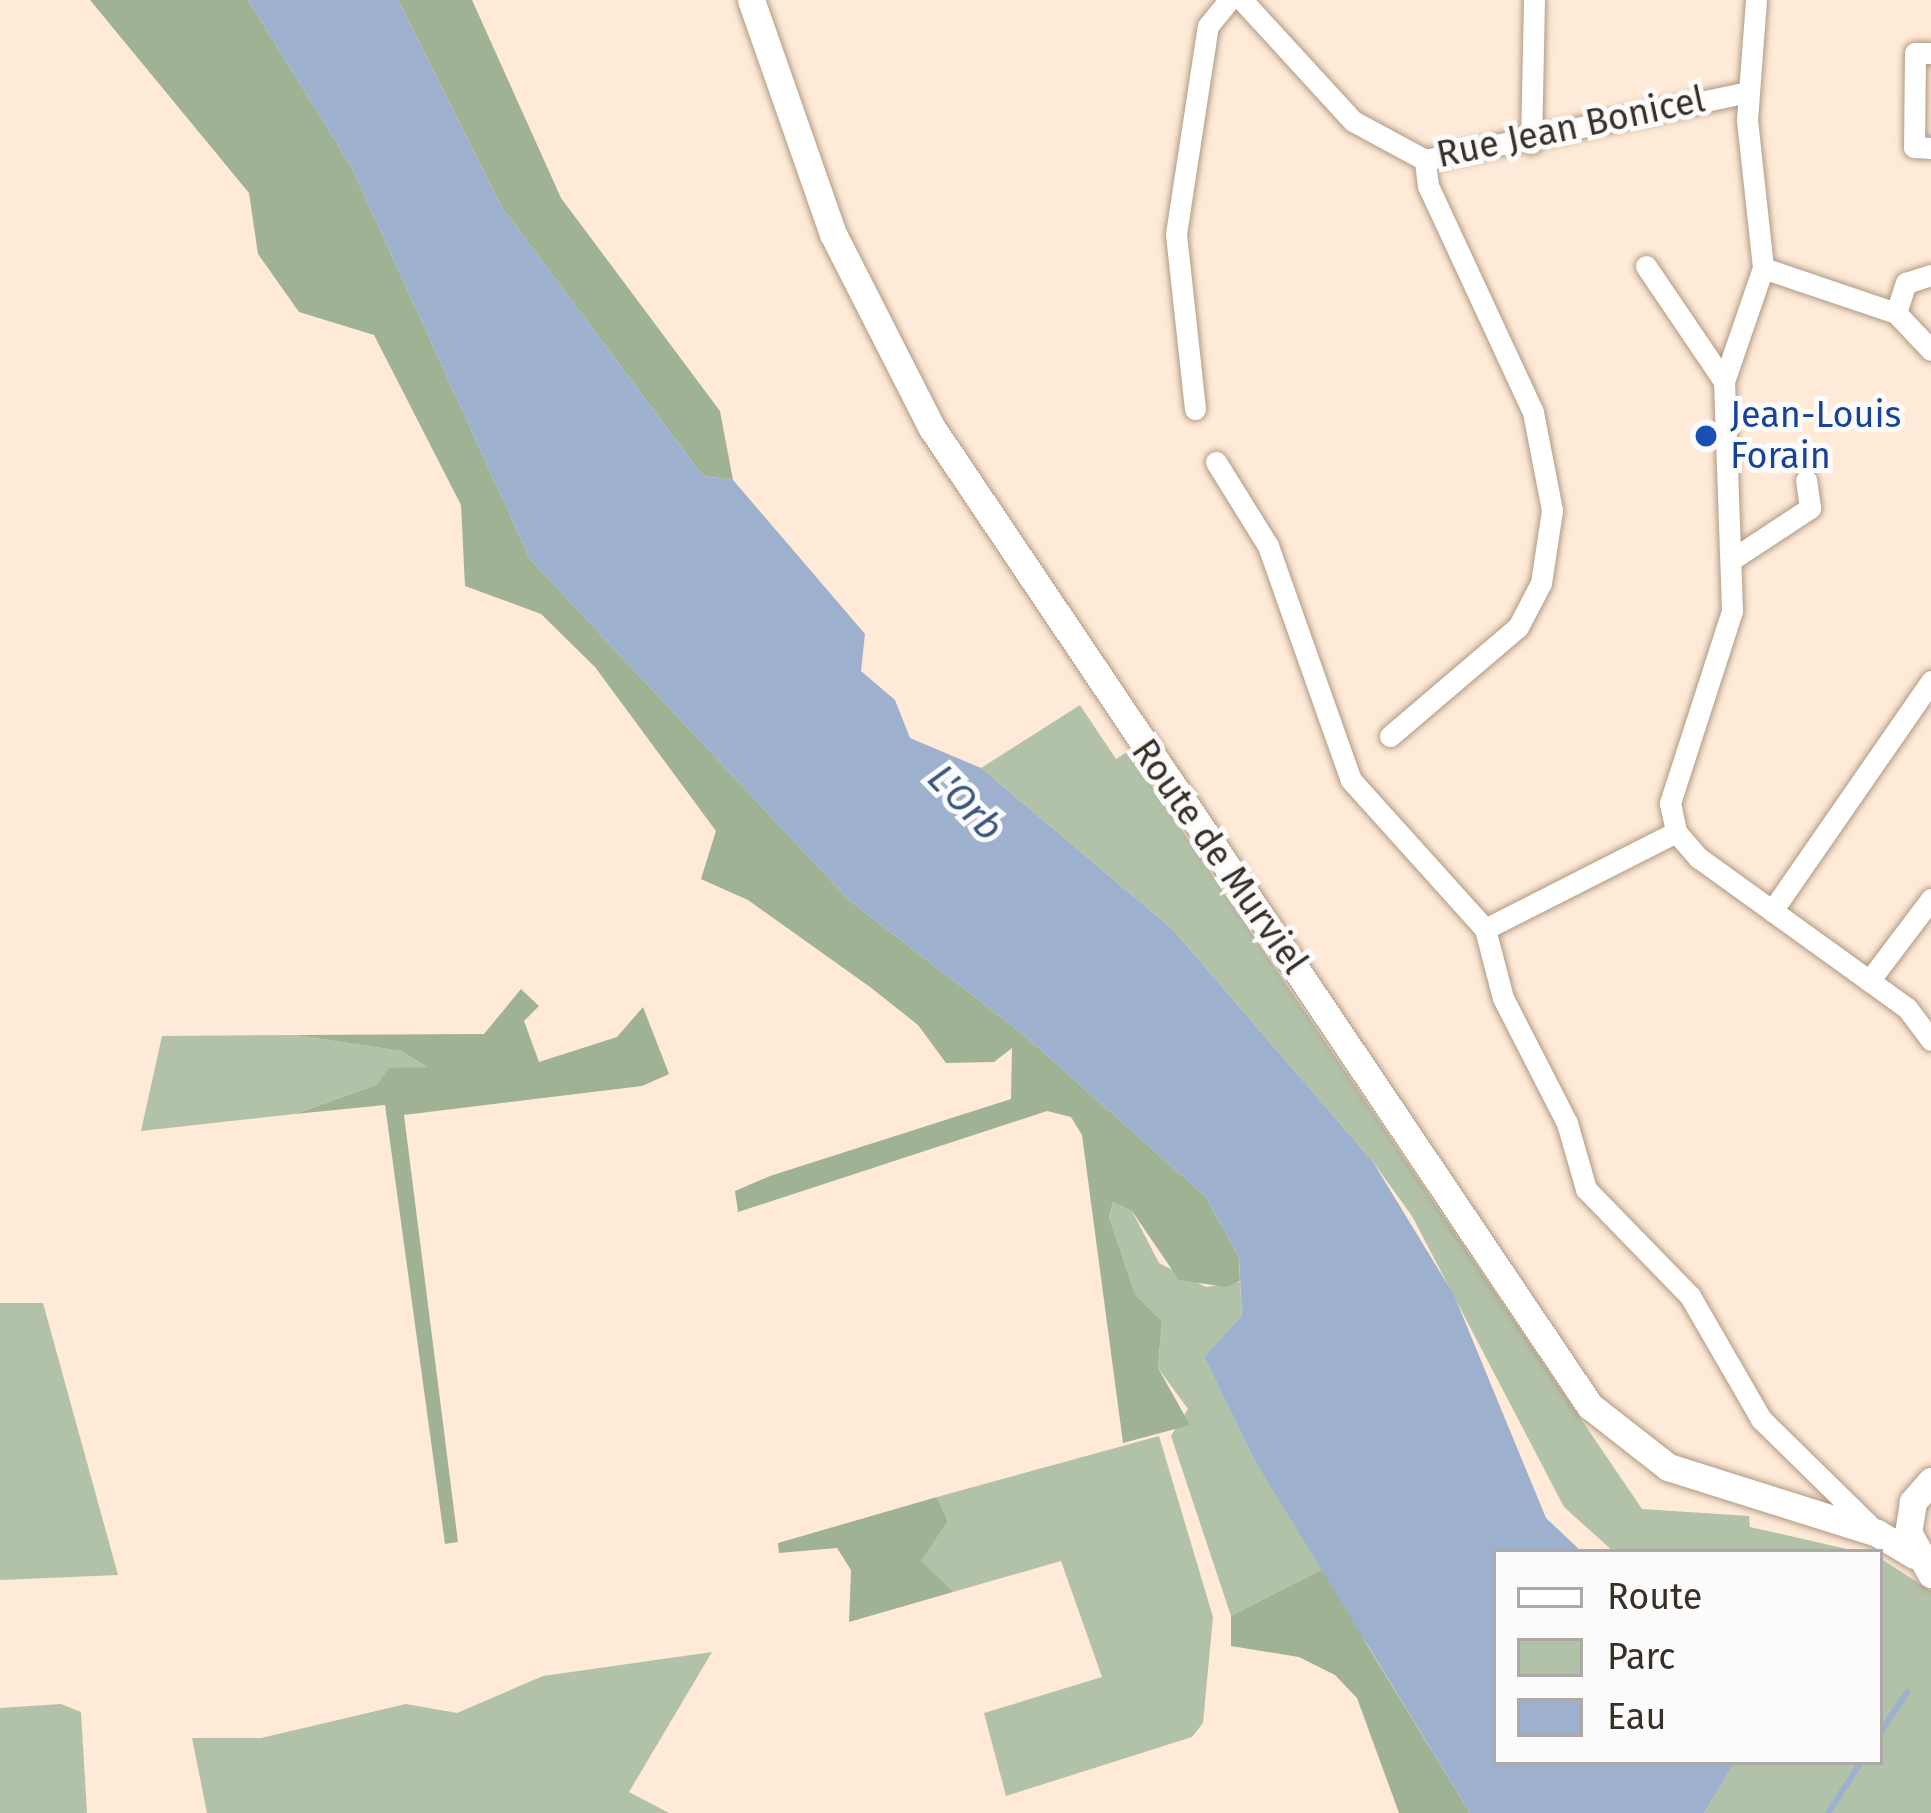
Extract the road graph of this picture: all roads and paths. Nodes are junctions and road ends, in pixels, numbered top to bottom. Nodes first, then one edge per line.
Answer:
1 (751, 0) edge
2 (1229, 0) edge
3 (1242, 0) edge
4 (1534, 0) edge
5 (1756, 0) edge
6 (1931, 53) edge
7 (1747, 92) junction
8 (1532, 142) junction
9 (1931, 148) edge
10 (1426, 160) junction
11 (1646, 266) dead end
12 (1763, 268) junction
13 (1931, 275) edge
14 (1896, 313) junction
15 (1931, 350) edge
16 (1724, 381) junction
17 (1195, 409) dead end
18 (1216, 463) dead end
19 (1806, 480) dead end
20 (1731, 560) junction
21 (1931, 681) edge
22 (1390, 736) dead end
23 (1676, 832) junction
24 (1931, 899) edge
25 (1772, 911) junction
26 (1485, 929) junction
27 (1869, 981) junction
28 (1931, 1040) edge
29 (1931, 1481) edge
30 (1877, 1533) junction
31 (1918, 1554) edge

1 - 30 main road, Route de Murviel
2 - 17 street
3 - 10 street, Rue Jean Bonicel
4 - 8 street
5 - 7 street
6 - 9 street
7 - 8 street, Rue Jean Bonicel
7 - 12 street
8 - 10 street, Rue Jean Bonicel
10 - 22 street
11 - 16 street
12 - 14 street
12 - 16 street
13 - 14 street
14 - 15 street
16 - 20 street
18 - 26 street
19 - 20 street
20 - 23 street
21 - 25 street
23 - 25 street
23 - 26 street
24 - 27 street
25 - 27 street
26 - 30 street
27 - 28 street
29 - 31 main road
30 - 31 main road, Route de Murviel

